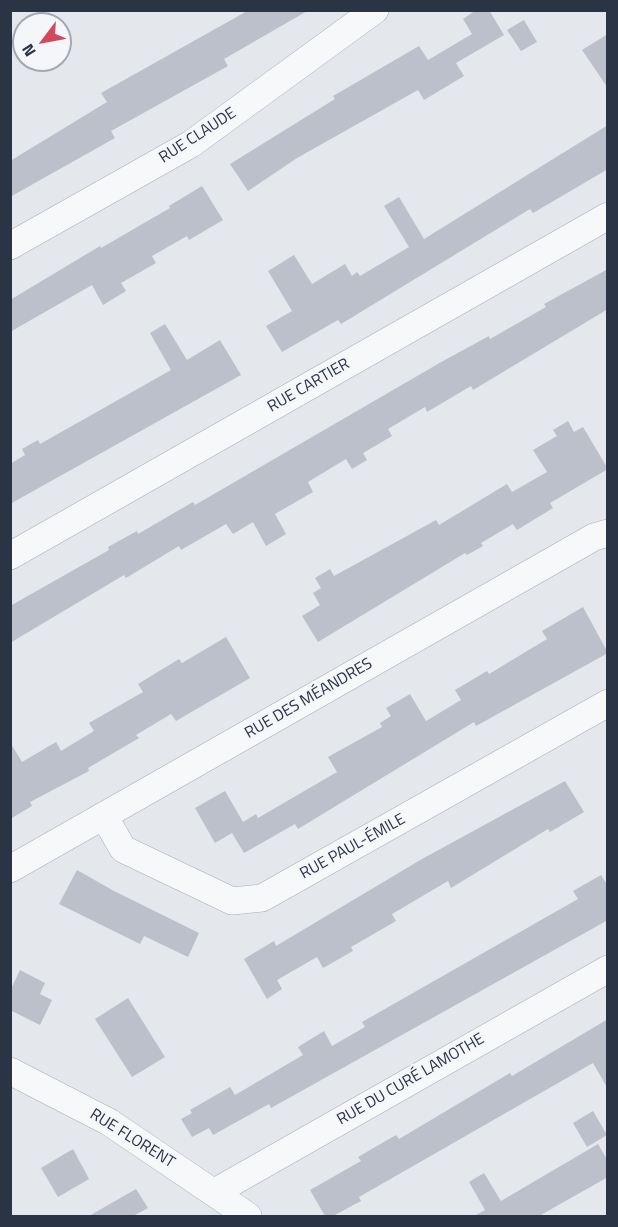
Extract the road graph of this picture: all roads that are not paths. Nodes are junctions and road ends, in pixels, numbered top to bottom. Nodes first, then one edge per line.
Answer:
1 (375, 10) edge
2 (608, 216) edge
3 (10, 246) edge
4 (608, 532) edge
5 (10, 556) edge
6 (608, 703) edge
7 (104, 816) junction
8 (10, 868) edge
9 (608, 969) edge
10 (10, 1071) edge
11 (215, 1192) junction
12 (248, 1216) edge

1 - 3 street, RUE CLAUDE
2 - 5 street, RUE CARTIER
4 - 7 street, RUE DES MÉANDRES
6 - 7 street, RUE PAUL-ÉMILE
7 - 8 street, RUE DES MÉANDRES
9 - 11 street, RUE DU CURÉ LAMOTHE
10 - 11 street, RUE FLORENT
11 - 12 street, RUE FLORENT

